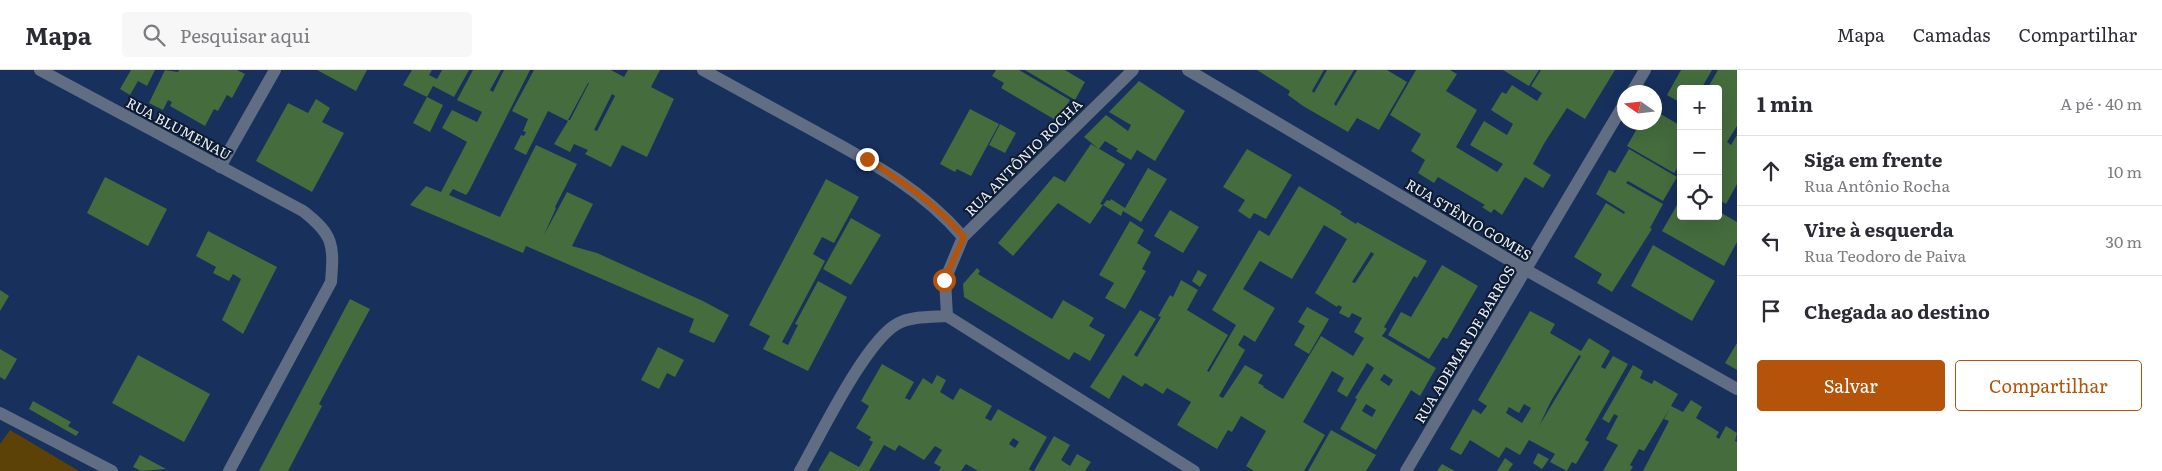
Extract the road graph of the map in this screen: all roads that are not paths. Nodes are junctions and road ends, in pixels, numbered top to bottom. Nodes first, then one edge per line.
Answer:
1 (40, 70) edge
2 (275, 70) edge
3 (703, 70) edge
4 (1132, 70) edge
5 (1188, 70) edge
6 (1645, 70) edge
7 (1636, 85) edge
8 (1617, 116) edge
9 (220, 167) junction
10 (964, 237) junction
11 (1526, 270) junction
12 (947, 316) junction
13 (1737, 390) edge
14 (2, 418) edge
15 (112, 471) edge
16 (230, 471) edge
17 (800, 471) edge
18 (1194, 471) edge
19 (1406, 471) edge

1 - 9 street, RUA BLUMENAU
2 - 9 street
3 - 10 street
4 - 10 street, RUA ANTÔNIO ROCHA
5 - 11 street, RUA STÊNIO GOMES
6 - 7 street
8 - 11 street, RUA ADEMAR DE BARROS
9 - 16 street, RUA BLUMENAU
10 - 12 street, RUA ANTÔNIO ROCHA
11 - 13 street, RUA STÊNIO GOMES
11 - 19 street, RUA ADEMAR DE BARROS
12 - 17 street
12 - 18 street
14 - 15 street

